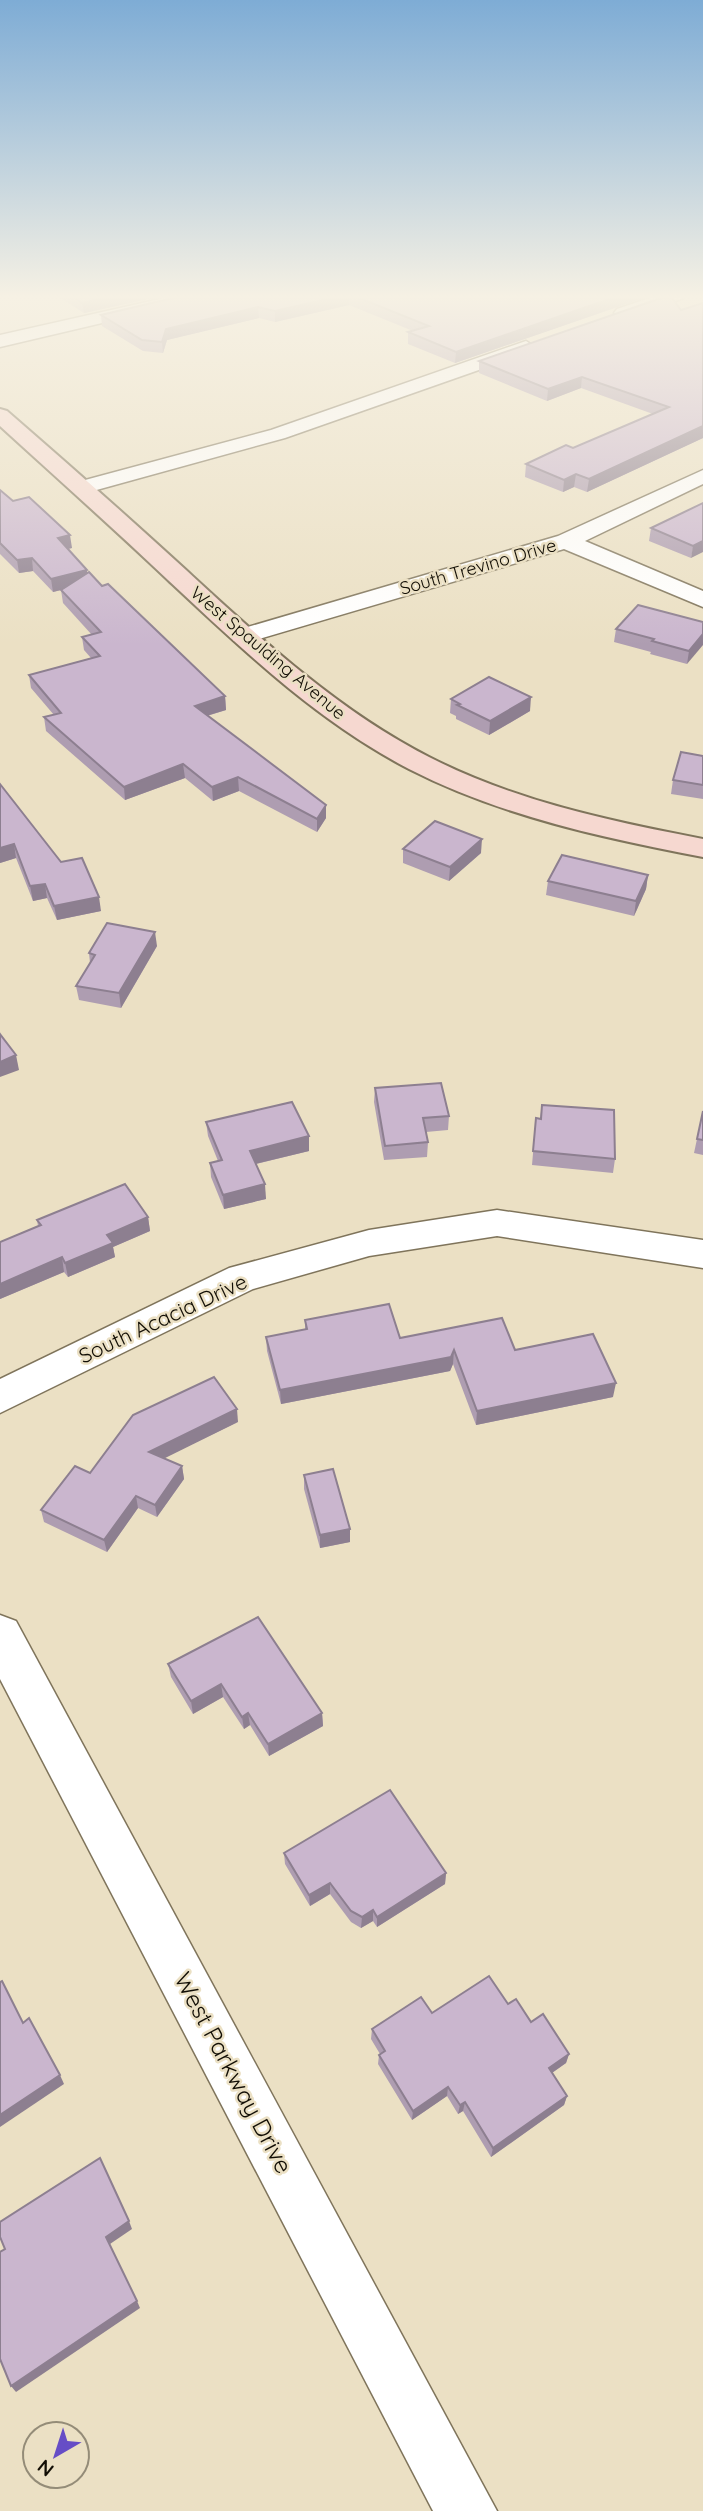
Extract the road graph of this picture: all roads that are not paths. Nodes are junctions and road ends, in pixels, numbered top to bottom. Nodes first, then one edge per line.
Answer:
1 (343, 411) edge
2 (0, 415) edge
3 (703, 475) edge
4 (82, 488) junction
5 (566, 541) junction
6 (703, 600) edge
7 (243, 636) junction
8 (703, 848) edge
9 (703, 1254) edge
10 (0, 1397) edge
11 (0, 1635) edge
12 (466, 2511) edge

1 - 4 street
2 - 4 street, West Spaulding Avenue
3 - 5 street, South Trevino Drive
4 - 7 street, West Spaulding Avenue
5 - 6 street
5 - 7 street, South Trevino Drive
7 - 8 street, West Spaulding Avenue
9 - 10 street, South Acacia Drive
11 - 12 street, West Parkway Drive

